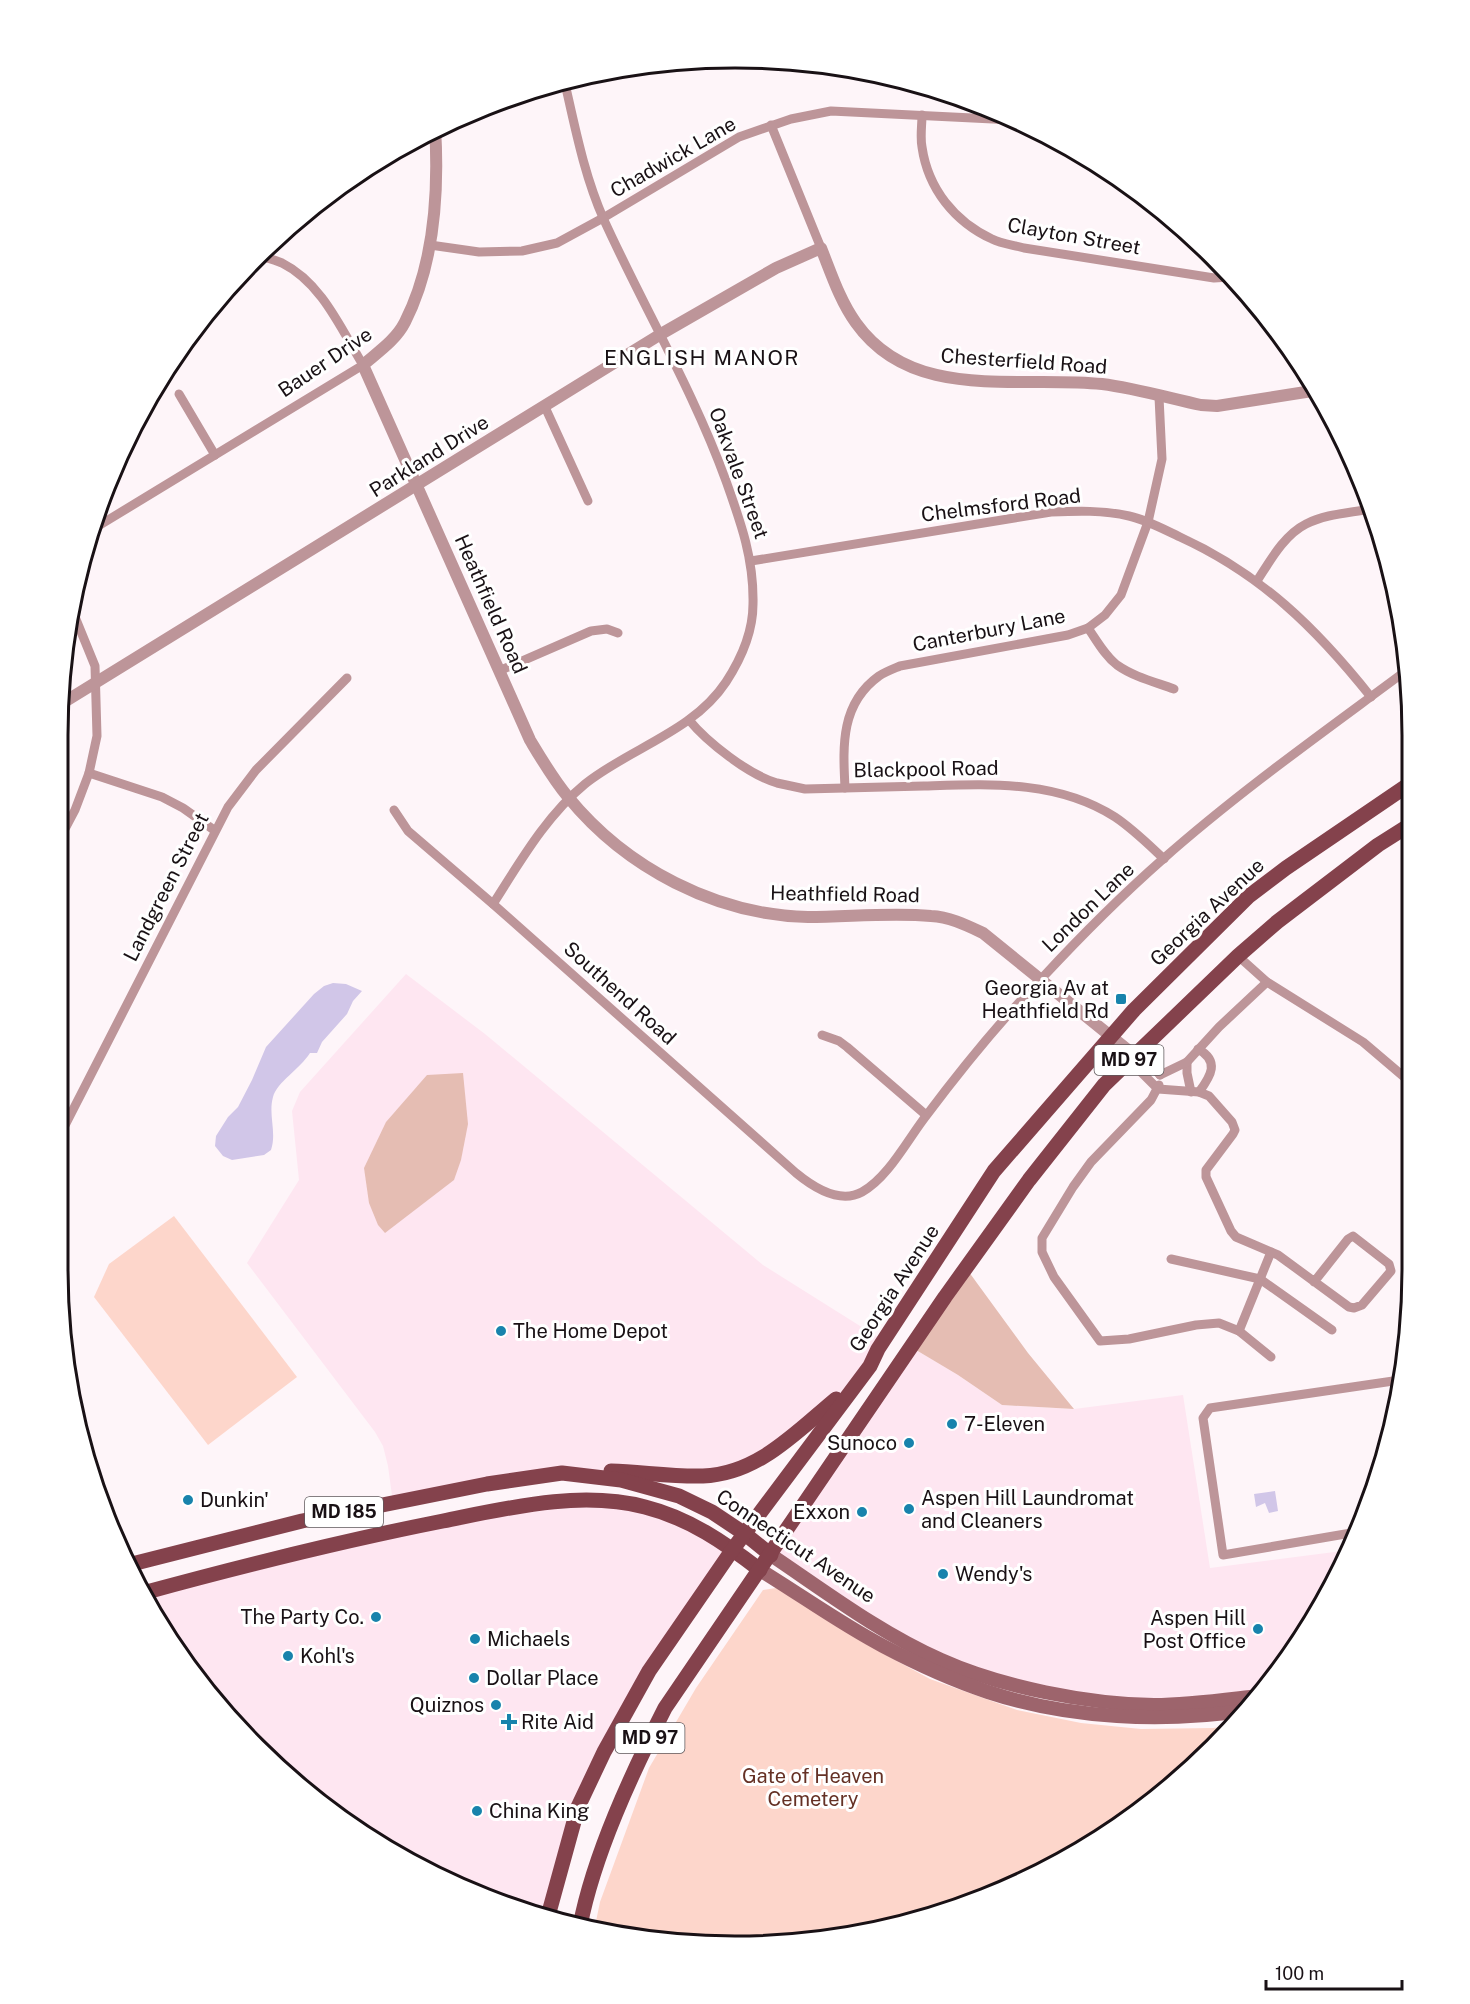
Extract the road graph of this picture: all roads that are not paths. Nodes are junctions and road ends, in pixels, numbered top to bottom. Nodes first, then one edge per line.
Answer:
1 (566, 89) edge
2 (922, 115) junction
3 (992, 119) edge
4 (771, 125) junction
5 (436, 138) edge
6 (603, 218) junction
7 (430, 245) junction
8 (821, 249) junction
9 (268, 258) edge
10 (1221, 278) edge
11 (661, 334) junction
12 (363, 365) junction
13 (1307, 392) edge
14 (179, 394) dead end
15 (1159, 397) junction
16 (545, 407) junction
17 (215, 455) junction
18 (417, 486) junction
19 (588, 501) dead end
20 (1363, 510) edge
21 (1148, 522) junction
22 (102, 524) edge
23 (751, 561) junction
24 (1257, 581) junction
25 (77, 622) edge
26 (1089, 628) junction
27 (618, 633) dead end
28 (499, 670) junction
29 (1400, 676) edge
30 (347, 678) dead end
31 (96, 682) junction
32 (1174, 689) dead end
33 (1371, 697) junction
34 (69, 699) edge
35 (689, 720) junction
36 (89, 772) junction
37 (845, 789) junction
38 (1402, 789) edge
39 (569, 798) junction
40 (394, 810) dead end
41 (68, 823) edge
42 (214, 830) junction
43 (1402, 830) edge
44 (1164, 859) junction
45 (493, 904) junction
46 (1238, 956) junction
47 (1040, 979) junction
48 (1267, 982) junction
49 (822, 1035) dead end
50 (1109, 1036) junction
51 (1198, 1049) junction
52 (1134, 1055) junction
53 (1187, 1062) junction
54 (1160, 1075) junction
55 (1402, 1075) edge
56 (1158, 1089) junction
57 (1195, 1092) junction
58 (926, 1115) junction
59 (68, 1119) edge
60 (829, 1193) joint
61 (1272, 1252) junction
62 (1171, 1258) dead end
63 (1260, 1279) junction
64 (1314, 1282) junction
65 (1239, 1330) junction
66 (1332, 1330) dead end
67 (1271, 1357) dead end
68 (1393, 1381) edge
69 (857, 1382) junction
70 (562, 1473) junction
71 (745, 1534) junction
72 (1348, 1534) edge
73 (733, 1550) junction
74 (771, 1555) junction
75 (136, 1563) edge
76 (760, 1570) junction
77 (151, 1591) edge
78 (1246, 1698) edge
79 (1234, 1712) edge
80 (550, 1910) edge
81 (582, 1919) edge

1 - 6 street, Oakvale Street
2 - 3 street, Chadwick Lane
2 - 4 street, Chadwick Lane
2 - 10 street, Clayton Street
4 - 6 street, Chadwick Lane
4 - 8 street, Chesterfield Road
5 - 7 street, Bauer Drive
6 - 7 street, Chadwick Lane
6 - 11 street, Oakvale Street
7 - 12 street, Bauer Drive
8 - 11 street, Parkland Drive
8 - 15 street, Chesterfield Road
9 - 12 street
11 - 16 street, Parkland Drive
11 - 23 street, Oakvale Street
12 - 17 street, Bauer Drive
12 - 18 street, Heathfield Road
13 - 15 street, Chesterfield Road
14 - 17 street
15 - 21 street, Canterbury Lane
16 - 18 street, Parkland Drive
16 - 19 street
17 - 22 street, Bauer Drive
18 - 28 street, Heathfield Road
18 - 31 street, Parkland Drive
20 - 24 street
21 - 23 street, Chelmsford Road
21 - 24 street, Chelmsford Road
21 - 26 street, Canterbury Lane
23 - 35 street, Oakvale Street
24 - 33 street, Chelmsford Road
25 - 31 street
26 - 32 street
26 - 37 street, Canterbury Lane
27 - 28 street
28 - 39 street, Heathfield Road
29 - 33 street, London Lane
30 - 42 street, Landgreen Street
31 - 34 street, Parkland Drive
31 - 36 street
33 - 44 street, London Lane
35 - 37 street, Blackpool Road
35 - 39 street, Oakvale Street
36 - 41 street
36 - 42 street
37 - 44 street, Blackpool Road
38 - 50 main road, Georgia Avenue / MD 97
39 - 45 street, Oakvale Street
39 - 47 street, Heathfield Road
40 - 45 street, Southend Road
42 - 59 street, Landgreen Street
43 - 46 main road, MD 97
44 - 47 street, London Lane
45 - 60 street, Southend Road
46 - 48 street
46 - 52 main road, MD 97
47 - 50 street, Heathfield Road
47 - 58 street, London Lane
48 - 51 street
48 - 55 street
49 - 58 street
50 - 52 street, Heathfield Road
50 - 69 main road, Georgia Avenue / MD 97
51 - 53 street
51 - 57 street
52 - 54 street
52 - 56 street
52 - 74 main road, MD 97
53 - 54 street
53 - 57 street
54 - 56 street
56 - 57 street
56 - 65 street
57 - 61 street
58 - 60 street, London Lane
61 - 63 street
61 - 64 street
62 - 63 street
63 - 65 street
63 - 66 street
64 - 64 street
65 - 67 street
68 - 72 street
69 - 70 main road
69 - 71 main road, Georgia Avenue / MD 97
70 - 71 main road, Connecticut Avenue / MD 185
70 - 75 main road, Connecticut Avenue / MD 185
71 - 73 main road, Georgia Avenue / MD 97
71 - 74 main road, Connecticut Avenue / MD 185
73 - 76 main road, Connecticut Avenue / MD 185
73 - 77 main road, Connecticut Avenue / MD 185
73 - 80 main road, Georgia Avenue / MD 97
74 - 76 main road, MD 97
74 - 78 main road, Connecticut Avenue
76 - 79 main road, Connecticut Avenue
76 - 81 main road, MD 97

